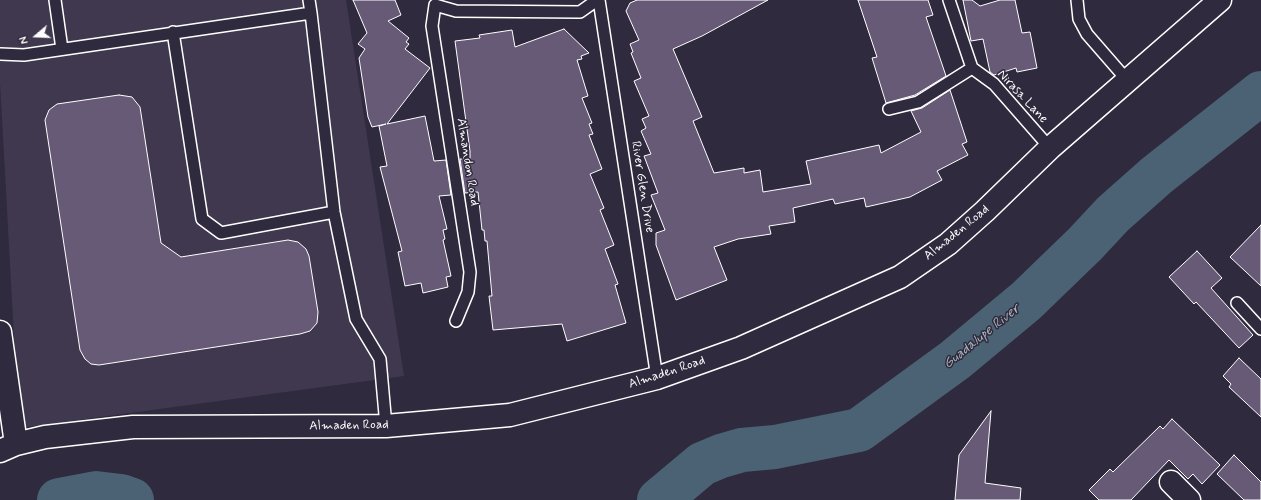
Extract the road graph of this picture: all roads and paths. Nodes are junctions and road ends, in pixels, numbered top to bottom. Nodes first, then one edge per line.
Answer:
1 (55, 0) edge
2 (309, 0) edge
3 (598, 0) edge
4 (949, 0) edge
5 (1077, 0) edge
6 (1220, 0) edge
7 (434, 3) edge
8 (311, 13) junction
9 (174, 32) junction
10 (62, 49) junction
11 (0, 54) edge
12 (972, 68) junction
13 (1127, 80) junction
14 (889, 110) dead end
15 (1050, 148) junction
16 (334, 212) junction
17 (1236, 303) dead end
18 (456, 321) dead end
19 (1261, 330) edge
20 (0, 332) edge
21 (657, 378) junction
22 (386, 426) junction
23 (8, 447) edge
24 (1171, 482) dead end
25 (1189, 500) edge

1 - 10 lane
2 - 8 lane
3 - 7 lane
3 - 21 lane, River Glen Drive
4 - 12 lane
5 - 13 lane
6 - 13 street, Almaden Road
7 - 18 lane, Almandon Road
8 - 9 lane
8 - 16 lane
9 - 10 lane
9 - 16 lane
10 - 11 lane
12 - 14 lane
12 - 15 lane, Nirasa Lane
13 - 15 street, Almaden Road
15 - 21 street, Almaden Road
16 - 22 lane
17 - 19 lane
20 - 23 street
21 - 22 street, Almaden Road
22 - 23 street, Almaden Road
24 - 25 street

